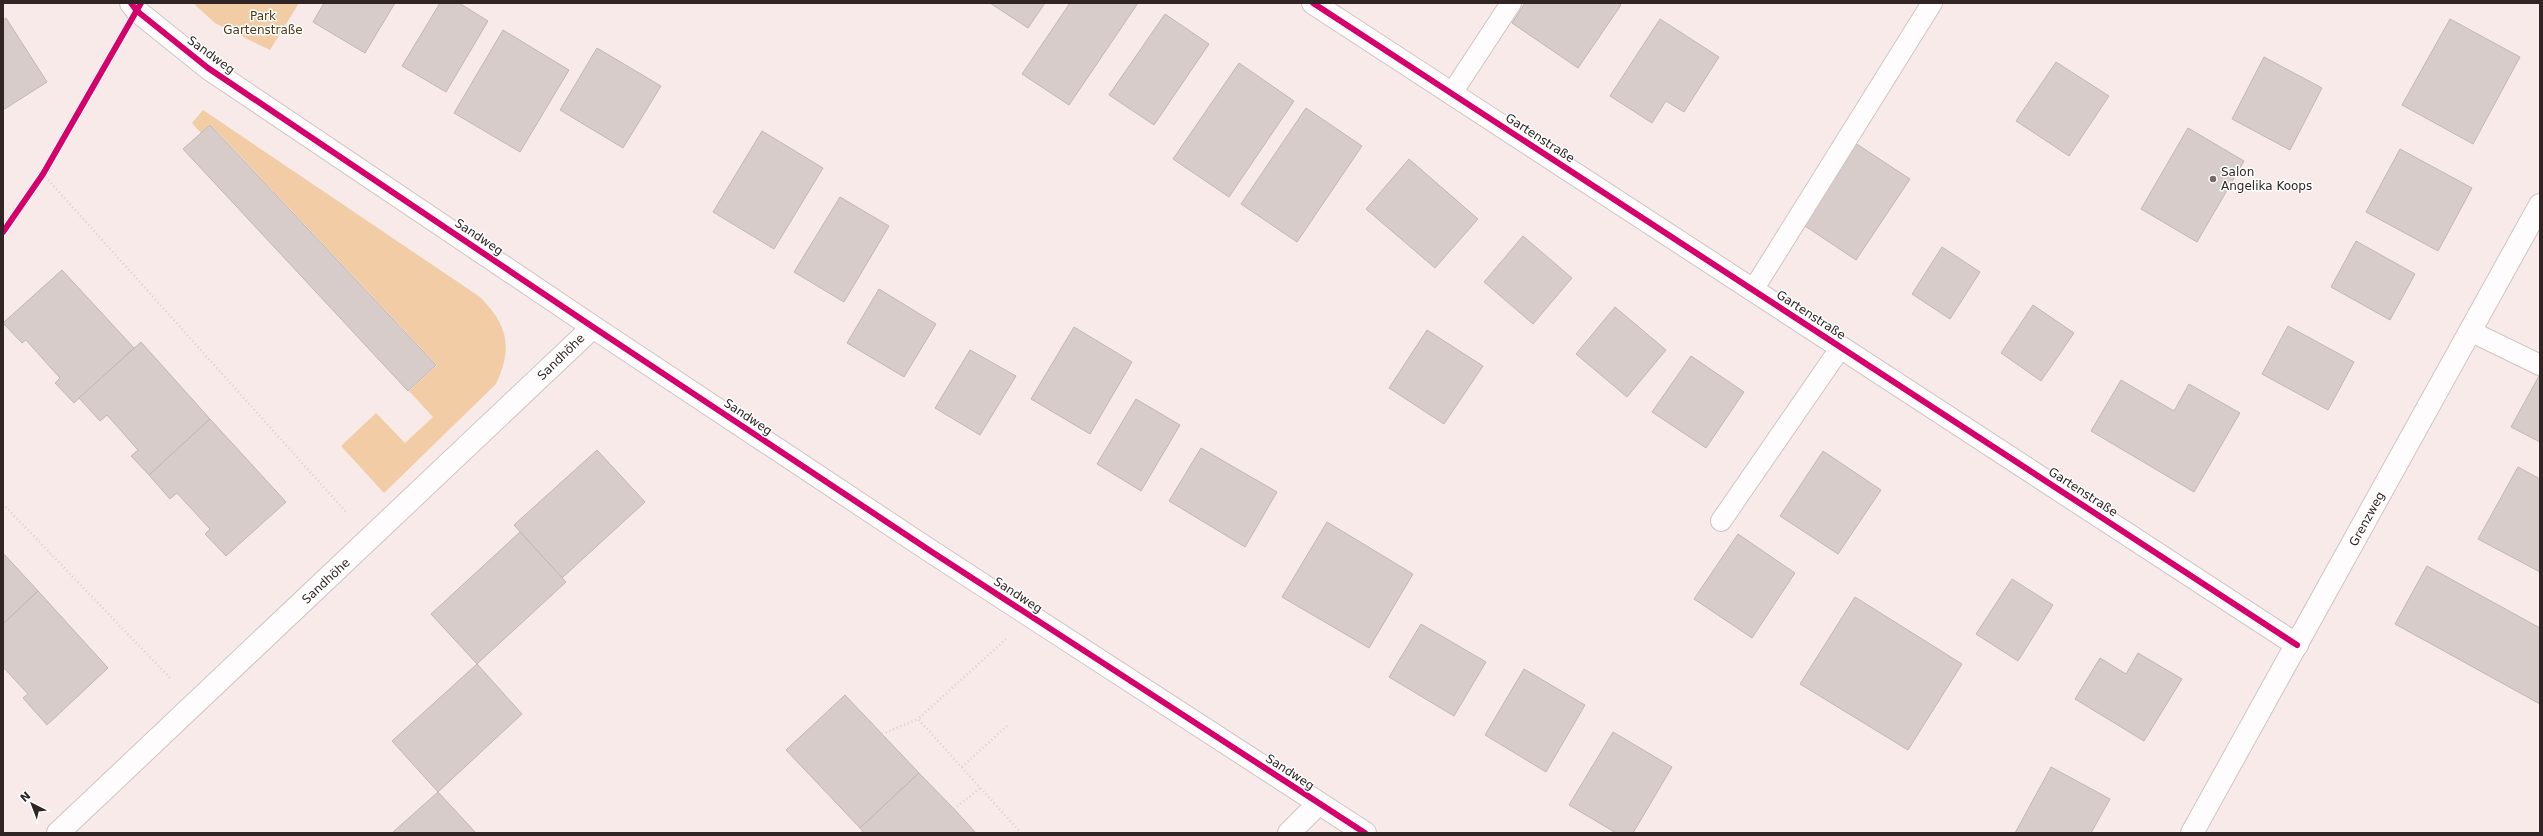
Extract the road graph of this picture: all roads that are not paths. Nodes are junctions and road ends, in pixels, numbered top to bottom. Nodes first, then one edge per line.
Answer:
1 (131, 3) edge
2 (1313, 3) edge
3 (1511, 3) edge
4 (1932, 3) edge
5 (1452, 94) junction
6 (2540, 205) edge
7 (1753, 290) junction
8 (593, 327) junction
9 (2470, 331) junction
10 (1841, 347) junction
11 (2540, 365) edge
12 (1721, 521) dead end
13 (2297, 645) junction
14 (1318, 804) junction
15 (58, 833) edge
16 (1289, 833) edge
17 (1365, 833) edge
18 (2192, 833) edge

1 - 8 street, Sandweg
2 - 5 street, Gartenstraße
3 - 5 lane
4 - 7 lane
5 - 7 street, Gartenstraße
6 - 9 street, Grenzweg
7 - 10 street, Gartenstraße
8 - 14 street, Sandweg
8 - 15 street, Sandhöhe
9 - 11 lane
9 - 13 street, Grenzweg
10 - 12 lane
10 - 13 street, Gartenstraße
13 - 18 street, Grenzweg
14 - 16 street
14 - 17 street, Sandweg

